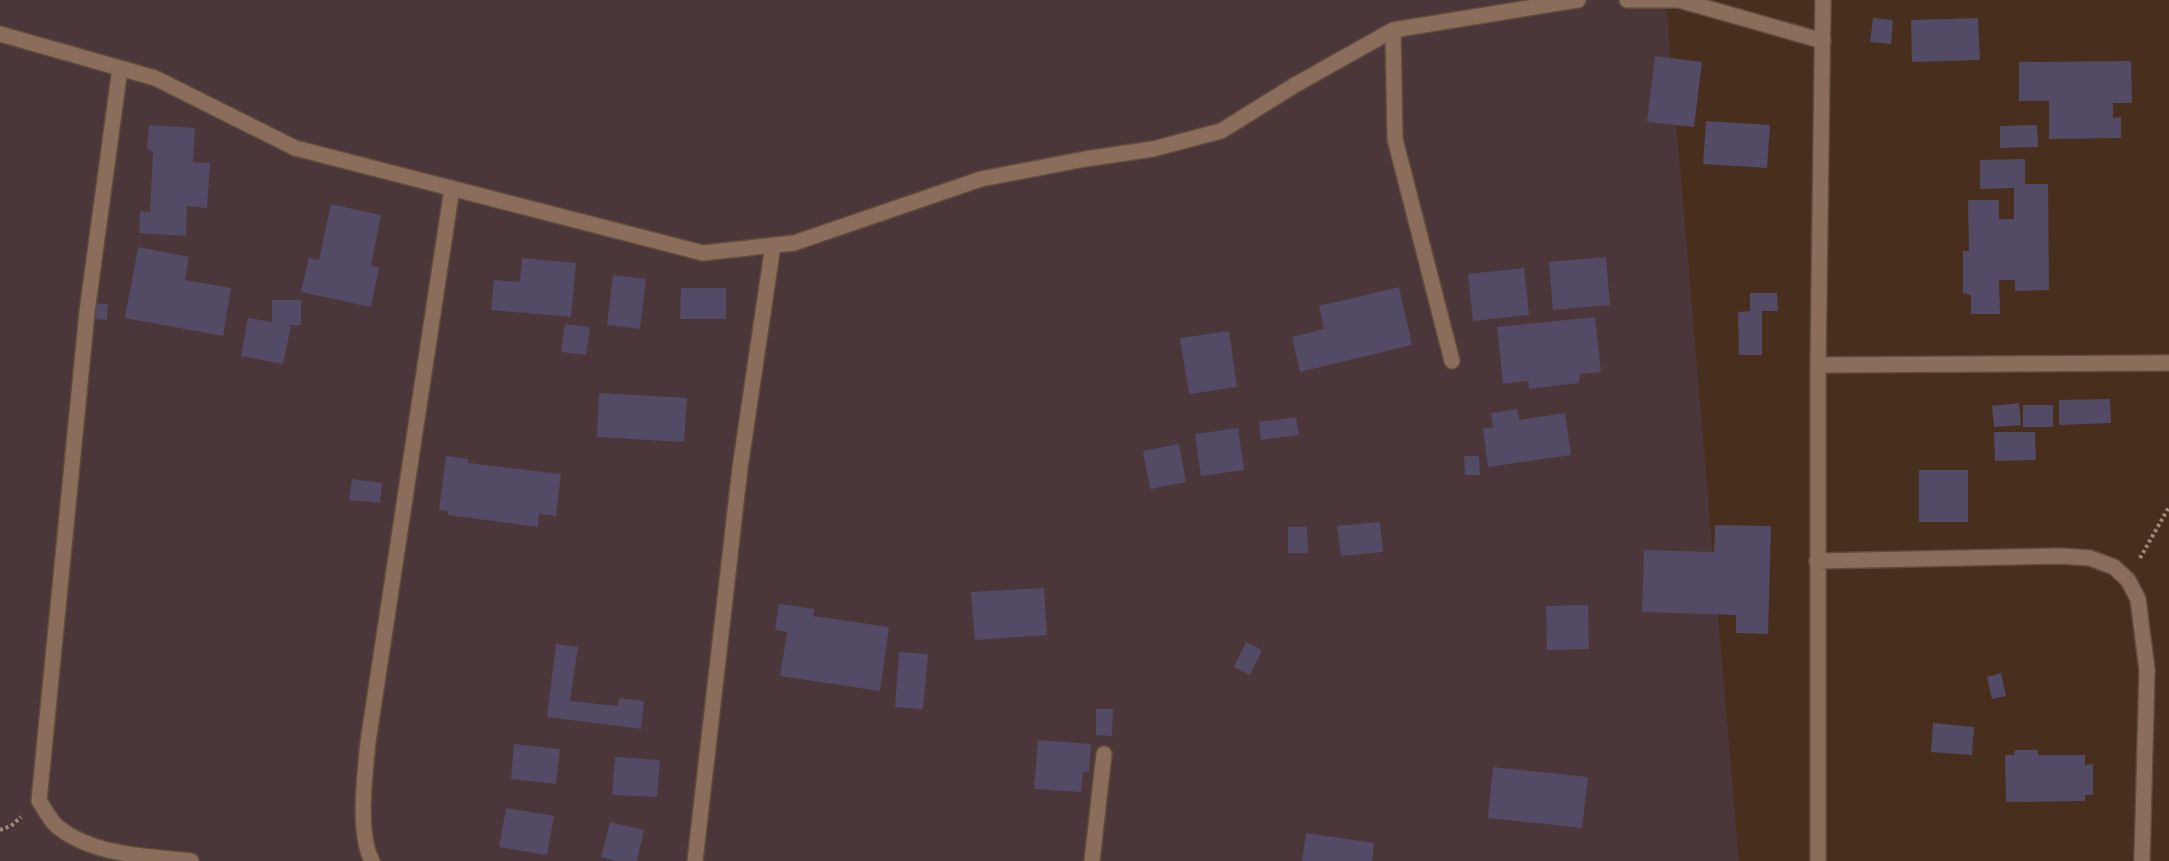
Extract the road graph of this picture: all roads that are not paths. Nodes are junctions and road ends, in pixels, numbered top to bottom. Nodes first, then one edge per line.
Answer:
1 (1578, 0) edge
2 (1627, 0) edge
3 (1678, 0) edge
4 (1823, 0) edge
5 (1393, 30) junction
6 (0, 34) edge
7 (1823, 41) junction
8 (120, 68) junction
9 (452, 188) junction
10 (774, 245) junction
11 (1452, 361) dead end
12 (2169, 363) edge
13 (1818, 365) junction
14 (1817, 561) junction
15 (1104, 754) dead end
16 (191, 861) edge
17 (372, 861) edge
18 (695, 861) edge
19 (1092, 861) edge
20 (1818, 861) edge
21 (2142, 861) edge

1 - 5 street
2 - 3 street
3 - 7 street
4 - 7 street
5 - 10 street
5 - 11 street
6 - 8 street
7 - 13 street
8 - 9 street
8 - 16 street
9 - 10 street
9 - 17 street
10 - 18 street
12 - 13 street
13 - 14 street
14 - 20 street
14 - 21 street
15 - 19 street

